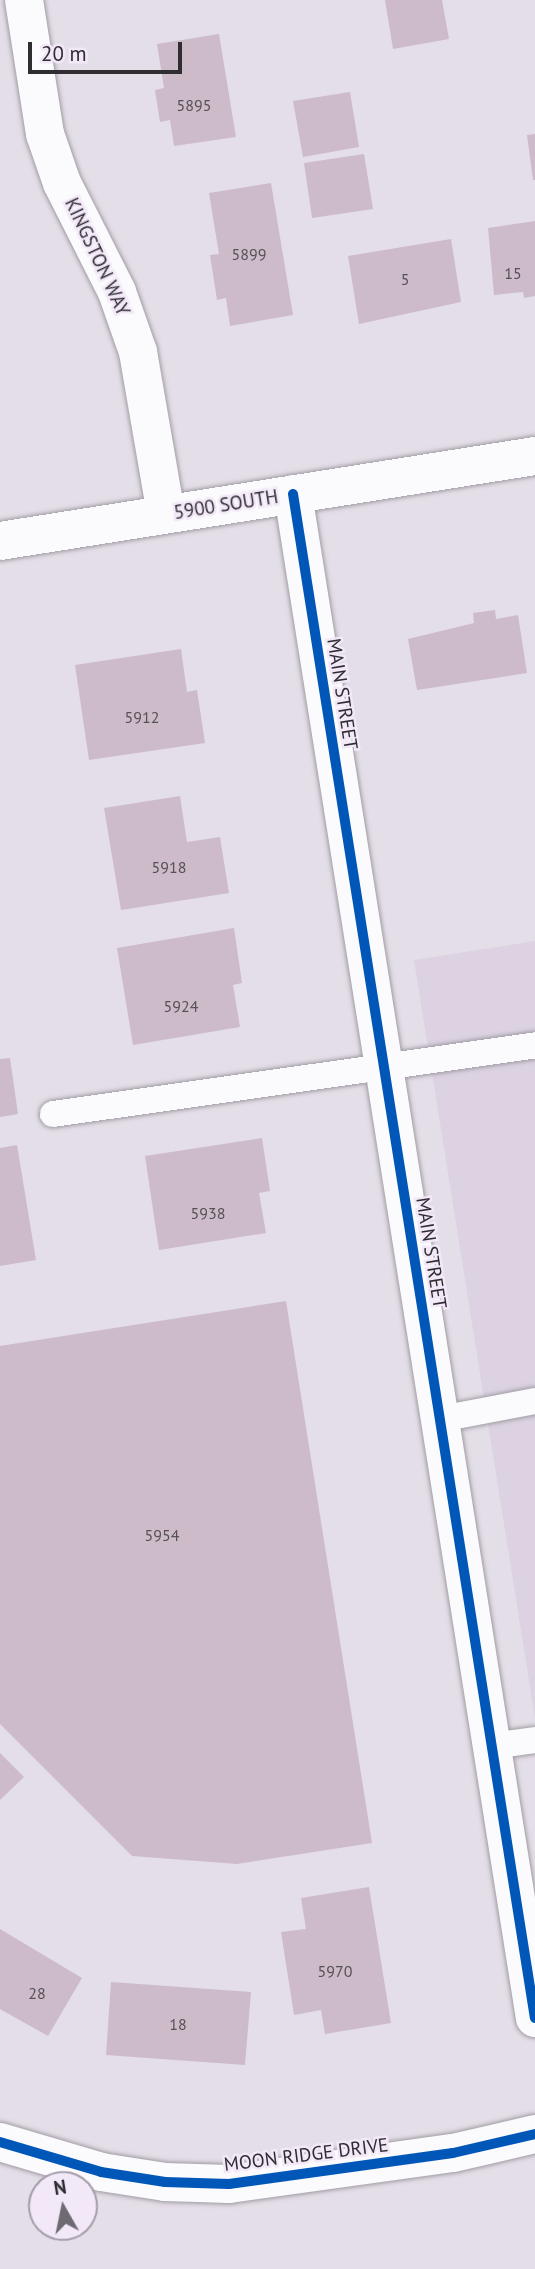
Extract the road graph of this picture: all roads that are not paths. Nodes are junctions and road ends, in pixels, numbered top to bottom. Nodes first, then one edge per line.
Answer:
1 (24, 0) edge
2 (535, 456) edge
3 (293, 494) junction
4 (166, 514) junction
5 (0, 541) edge
6 (535, 1045) edge
7 (383, 1066) junction
8 (53, 1114) dead end
9 (535, 1401) edge
10 (440, 1419) junction
11 (535, 1740) edge
12 (492, 1746) junction
13 (528, 1930) edge
14 (535, 2018) edge
15 (535, 2134) edge
16 (0, 2142) edge

1 - 4 street, KINGSTON WAY
2 - 3 street, 5900 SOUTH
3 - 4 street, 5900 SOUTH
3 - 7 street, MAIN STREET
4 - 5 street, 5900 SOUTH
6 - 7 lane
7 - 8 lane
7 - 10 street, MAIN STREET
9 - 10 lane
10 - 12 street, MAIN STREET
11 - 12 lane
12 - 13 street, MAIN STREET
13 - 14 street, MAIN STREET
15 - 16 street, MOON RIDGE DRIVE

